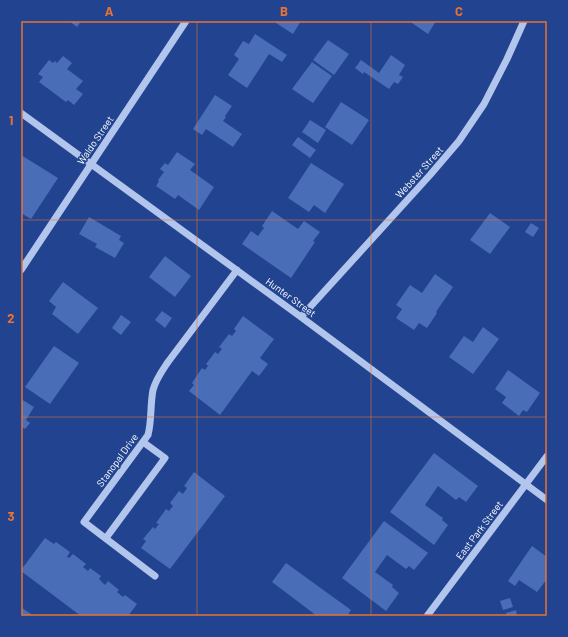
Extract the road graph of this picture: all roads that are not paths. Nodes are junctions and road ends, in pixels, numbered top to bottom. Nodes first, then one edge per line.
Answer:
1 (186, 21) edge
2 (524, 21) edge
3 (21, 113) edge
4 (92, 164) junction
5 (21, 270) edge
6 (237, 270) junction
7 (301, 318) junction
8 (143, 442) junction
9 (547, 456) edge
10 (526, 485) junction
11 (547, 500) edge
12 (106, 538) junction
13 (155, 576) dead end
14 (427, 616) edge

1 - 4 street, Waldo Street
2 - 7 street, Webster Street
3 - 4 street, Hunter Street
4 - 5 street, Waldo Street
4 - 6 street, Hunter Street
6 - 7 street, Hunter Street
6 - 8 street, Stanopal Drive
7 - 10 street, Hunter Street
8 - 12 street, Stanopal Drive
8 - 12 street
9 - 10 street, East Park Street
10 - 11 street, Hunter Street
10 - 14 street, East Park Street
12 - 13 street, Stanopal Drive

